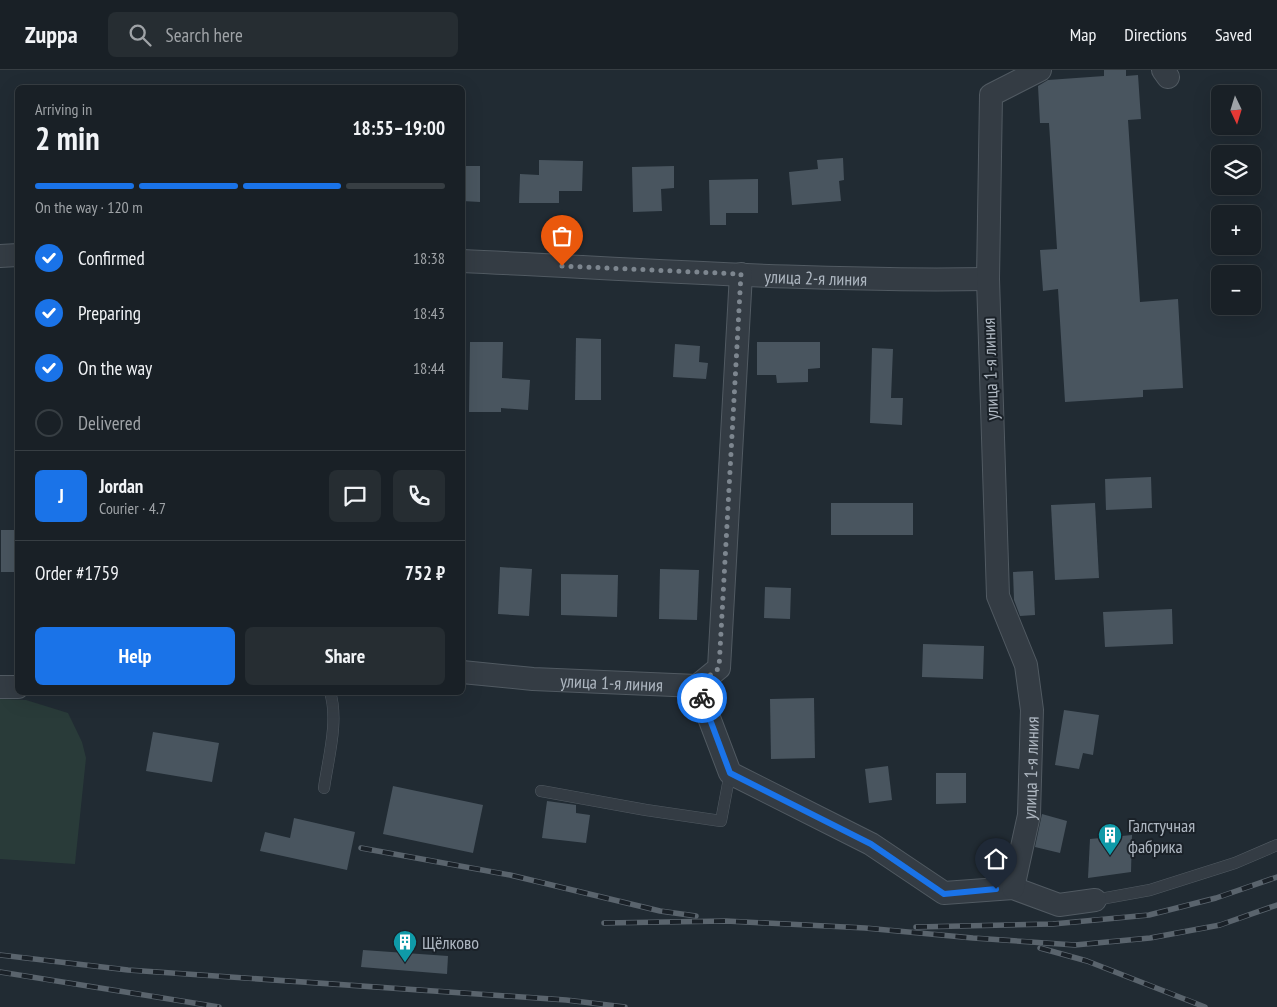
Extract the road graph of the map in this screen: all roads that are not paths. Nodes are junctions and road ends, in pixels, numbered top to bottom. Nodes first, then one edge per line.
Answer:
1 (1040, 70) edge
2 (15, 255) edge
3 (0, 256) edge
4 (465, 261) edge
5 (741, 274) junction
6 (988, 279) junction
7 (465, 672) edge
8 (697, 686) junction
9 (0, 687) edge
10 (15, 687) edge
11 (331, 695) edge
12 (730, 773) junction
13 (324, 788) dead end
14 (541, 791) dead end
15 (1277, 845) edge
16 (1012, 888) junction
17 (1095, 900) joint

1 - 6 street, улица 1-я линия
2 - 3 street
4 - 5 street, улица 2-я линия
5 - 6 street, улица 2-я линия
5 - 8 street
6 - 16 street, улица 1-я линия
7 - 8 street, улица 1-я линия
8 - 12 street
9 - 10 street
11 - 13 lane
12 - 14 lane
12 - 16 street
15 - 17 lane
16 - 17 street

